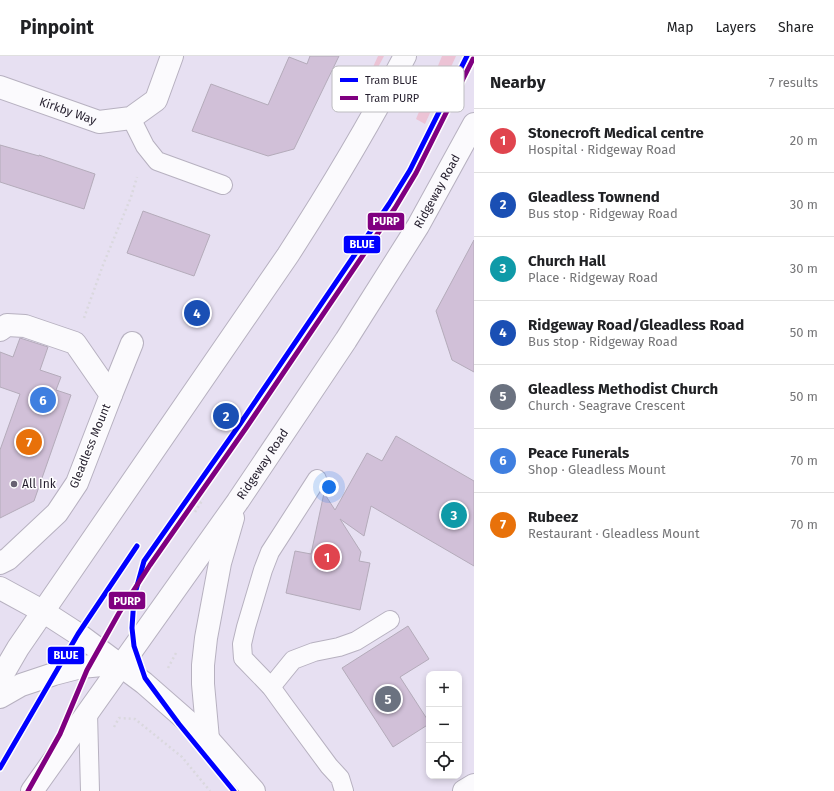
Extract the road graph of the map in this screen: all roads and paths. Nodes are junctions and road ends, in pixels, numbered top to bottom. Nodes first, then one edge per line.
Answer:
1 (172, 56) edge
2 (405, 56) edge
3 (400, 66) edge
4 (0, 87) edge
5 (375, 112) edge
6 (131, 118) junction
7 (474, 124) edge
8 (145, 146) junction
9 (222, 185) dead end
10 (0, 330) edge
11 (75, 343) junction
12 (132, 343) dead end
13 (111, 395) junction
14 (317, 479) dead end
15 (238, 501) junction
16 (0, 563) edge
17 (0, 588) edge
18 (44, 612) junction
19 (390, 620) dead end
20 (121, 667) junction
21 (0, 679) edge
22 (270, 687) junction
23 (0, 697) edge
24 (88, 713) junction
25 (112, 731) dead end
26 (208, 739) junction
27 (474, 785) edge
28 (32, 791) edge
29 (90, 791) edge
30 (210, 791) edge
31 (254, 791) edge
32 (344, 791) edge
33 (464, 791) edge

1 - 6 main road, Kirkby Way
2 - 3 main road
4 - 6 main road, Kirkby Way
5 - 18 main road
6 - 8 lane
7 - 15 main road, Ridgeway Road
8 - 9 lane
8 - 11 path
10 - 11 main road
11 - 13 main road, Gleadless Mount
12 - 13 main road, Gleadless Mount
13 - 16 main road, Gleadless Mount
14 - 22 lane
15 - 20 main road, Ridgeway Road
15 - 26 main road
17 - 18 main road
18 - 20 main road
18 - 21 main road
19 - 22 lane
20 - 23 main road
20 - 24 main road, Ridgeway Road
20 - 26 main road
22 - 32 lane
24 - 28 main road, Ridgeway Road
24 - 29 lane
25 - 30 path
26 - 31 main road
27 - 33 main road

